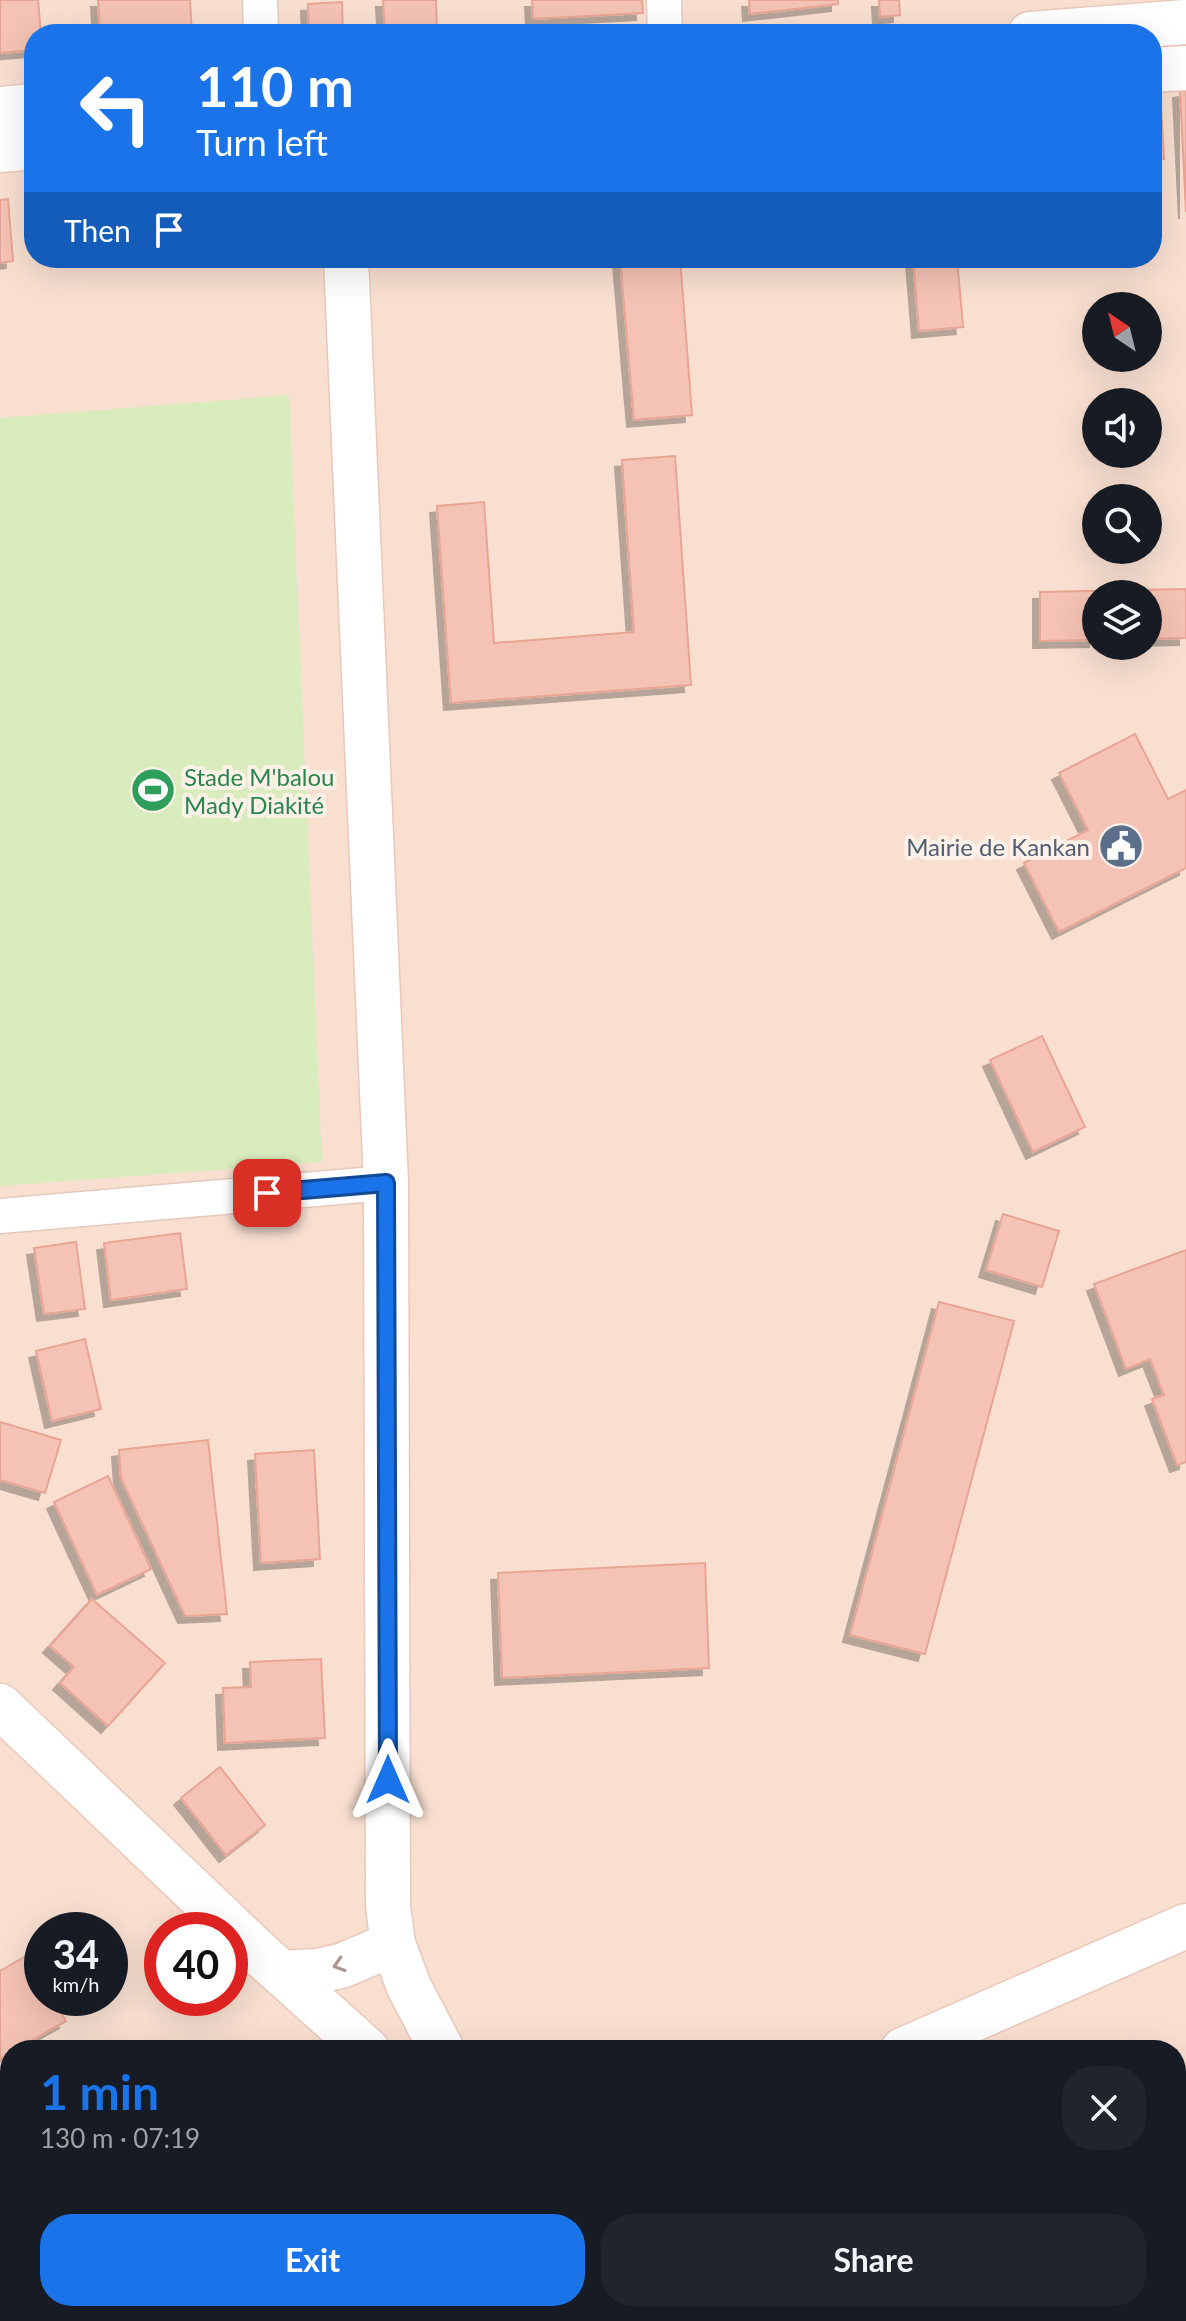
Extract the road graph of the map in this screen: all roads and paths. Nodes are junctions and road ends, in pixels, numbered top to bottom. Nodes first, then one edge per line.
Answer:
1 (260, 0) edge
2 (664, 0) edge
3 (1186, 22) edge
4 (261, 24) edge
5 (665, 24) edge
6 (1160, 24) edge
7 (1186, 68) edge
8 (1162, 69) edge
9 (24, 107) edge
10 (0, 109) edge
11 (24, 148) edge
12 (0, 150) edge
13 (346, 268) edge
14 (386, 1183) junction
15 (0, 1216) edge
16 (0, 1706) edge
17 (1186, 1926) edge
18 (393, 1944) junction
19 (282, 1973) junction
20 (356, 2040) edge
21 (437, 2040) edge
22 (926, 2040) edge

1 - 4 street
2 - 5 street
3 - 6 street
7 - 8 street
9 - 10 street
11 - 12 street
13 - 14 street
14 - 15 street
14 - 18 street
16 - 19 street
17 - 22 street
18 -> 19 street
18 - 21 street
19 - 20 street

